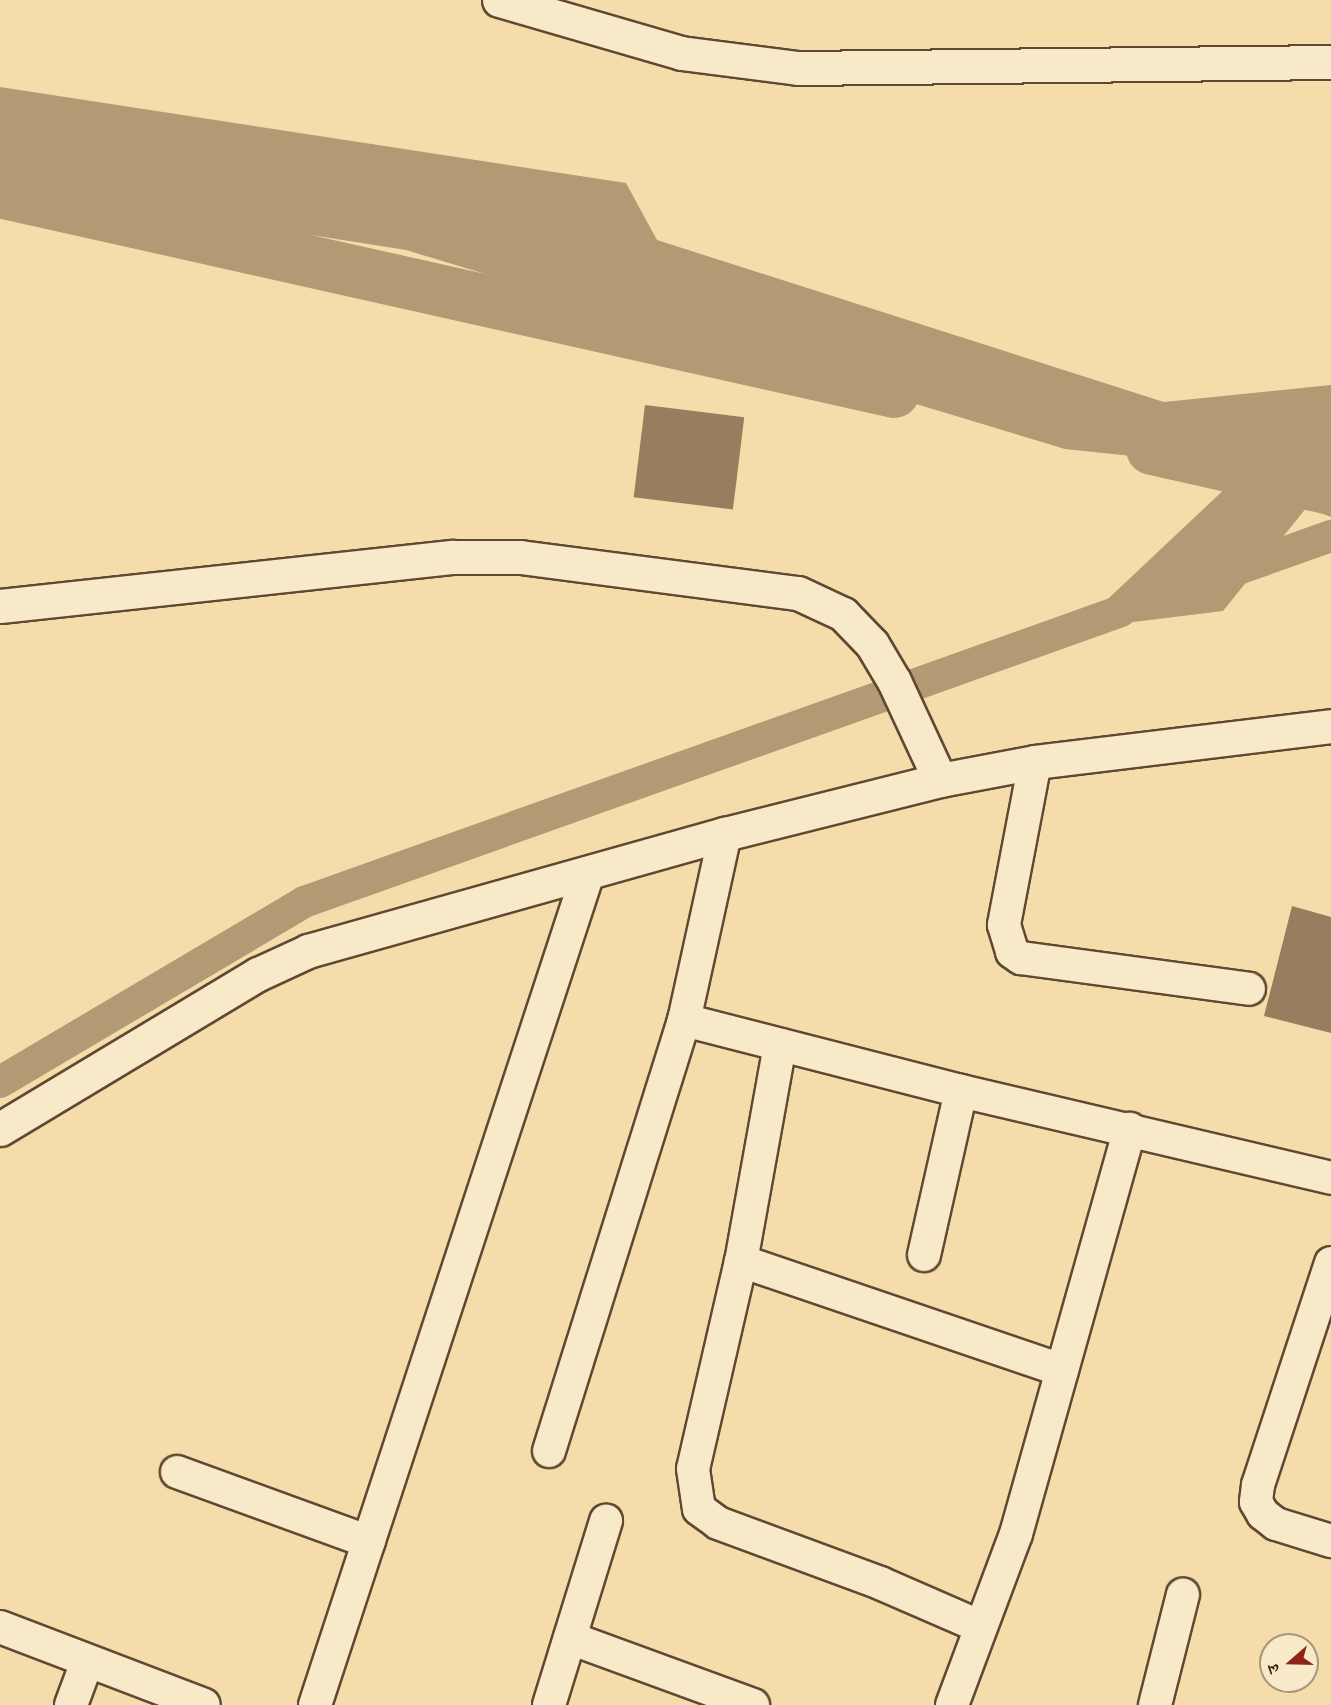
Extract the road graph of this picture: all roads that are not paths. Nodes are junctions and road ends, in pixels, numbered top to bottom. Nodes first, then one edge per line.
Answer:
1 (499, 0) edge
2 (1331, 62) edge
3 (0, 606) edge
4 (1331, 726) edge
5 (1035, 762) junction
6 (940, 780) junction
7 (725, 834) junction
8 (588, 873) junction
9 (1249, 989) dead end
10 (684, 1020) junction
11 (780, 1045) junction
12 (962, 1091) junction
13 (0, 1129) edge
14 (1130, 1129) junction
15 (1331, 1178) edge
16 (924, 1256) dead end
17 (741, 1261) junction
18 (1331, 1263) edge
19 (1062, 1371) junction
20 (549, 1451) dead end
21 (177, 1472) dead end
22 (606, 1521) dead end
23 (1331, 1541) edge
24 (369, 1542) junction
25 (1183, 1594) dead end
26 (0, 1627) edge
27 (981, 1627) junction
28 (570, 1638) junction
29 (87, 1662) junction
30 (71, 1705) edge
31 (204, 1705) edge
32 (315, 1705) edge
33 (549, 1705) edge
34 (753, 1705) edge
35 (952, 1705) edge
36 (1155, 1705) edge

1 - 2 street
3 - 6 street
4 - 5 street
5 - 6 street
5 - 9 street
6 - 7 street
7 - 8 street
7 - 10 street
8 - 13 street
8 - 24 street
10 - 11 street
10 - 20 street
11 - 12 street
11 - 17 street
12 - 14 street
12 - 16 street
14 - 15 street
14 - 19 street
17 - 19 street
17 - 27 street
18 - 23 street
19 - 27 street
21 - 24 street
22 - 28 street
24 - 32 street
25 - 36 street
26 - 29 street
27 - 35 street
28 - 33 street
28 - 34 street
29 - 30 street
29 - 31 street

